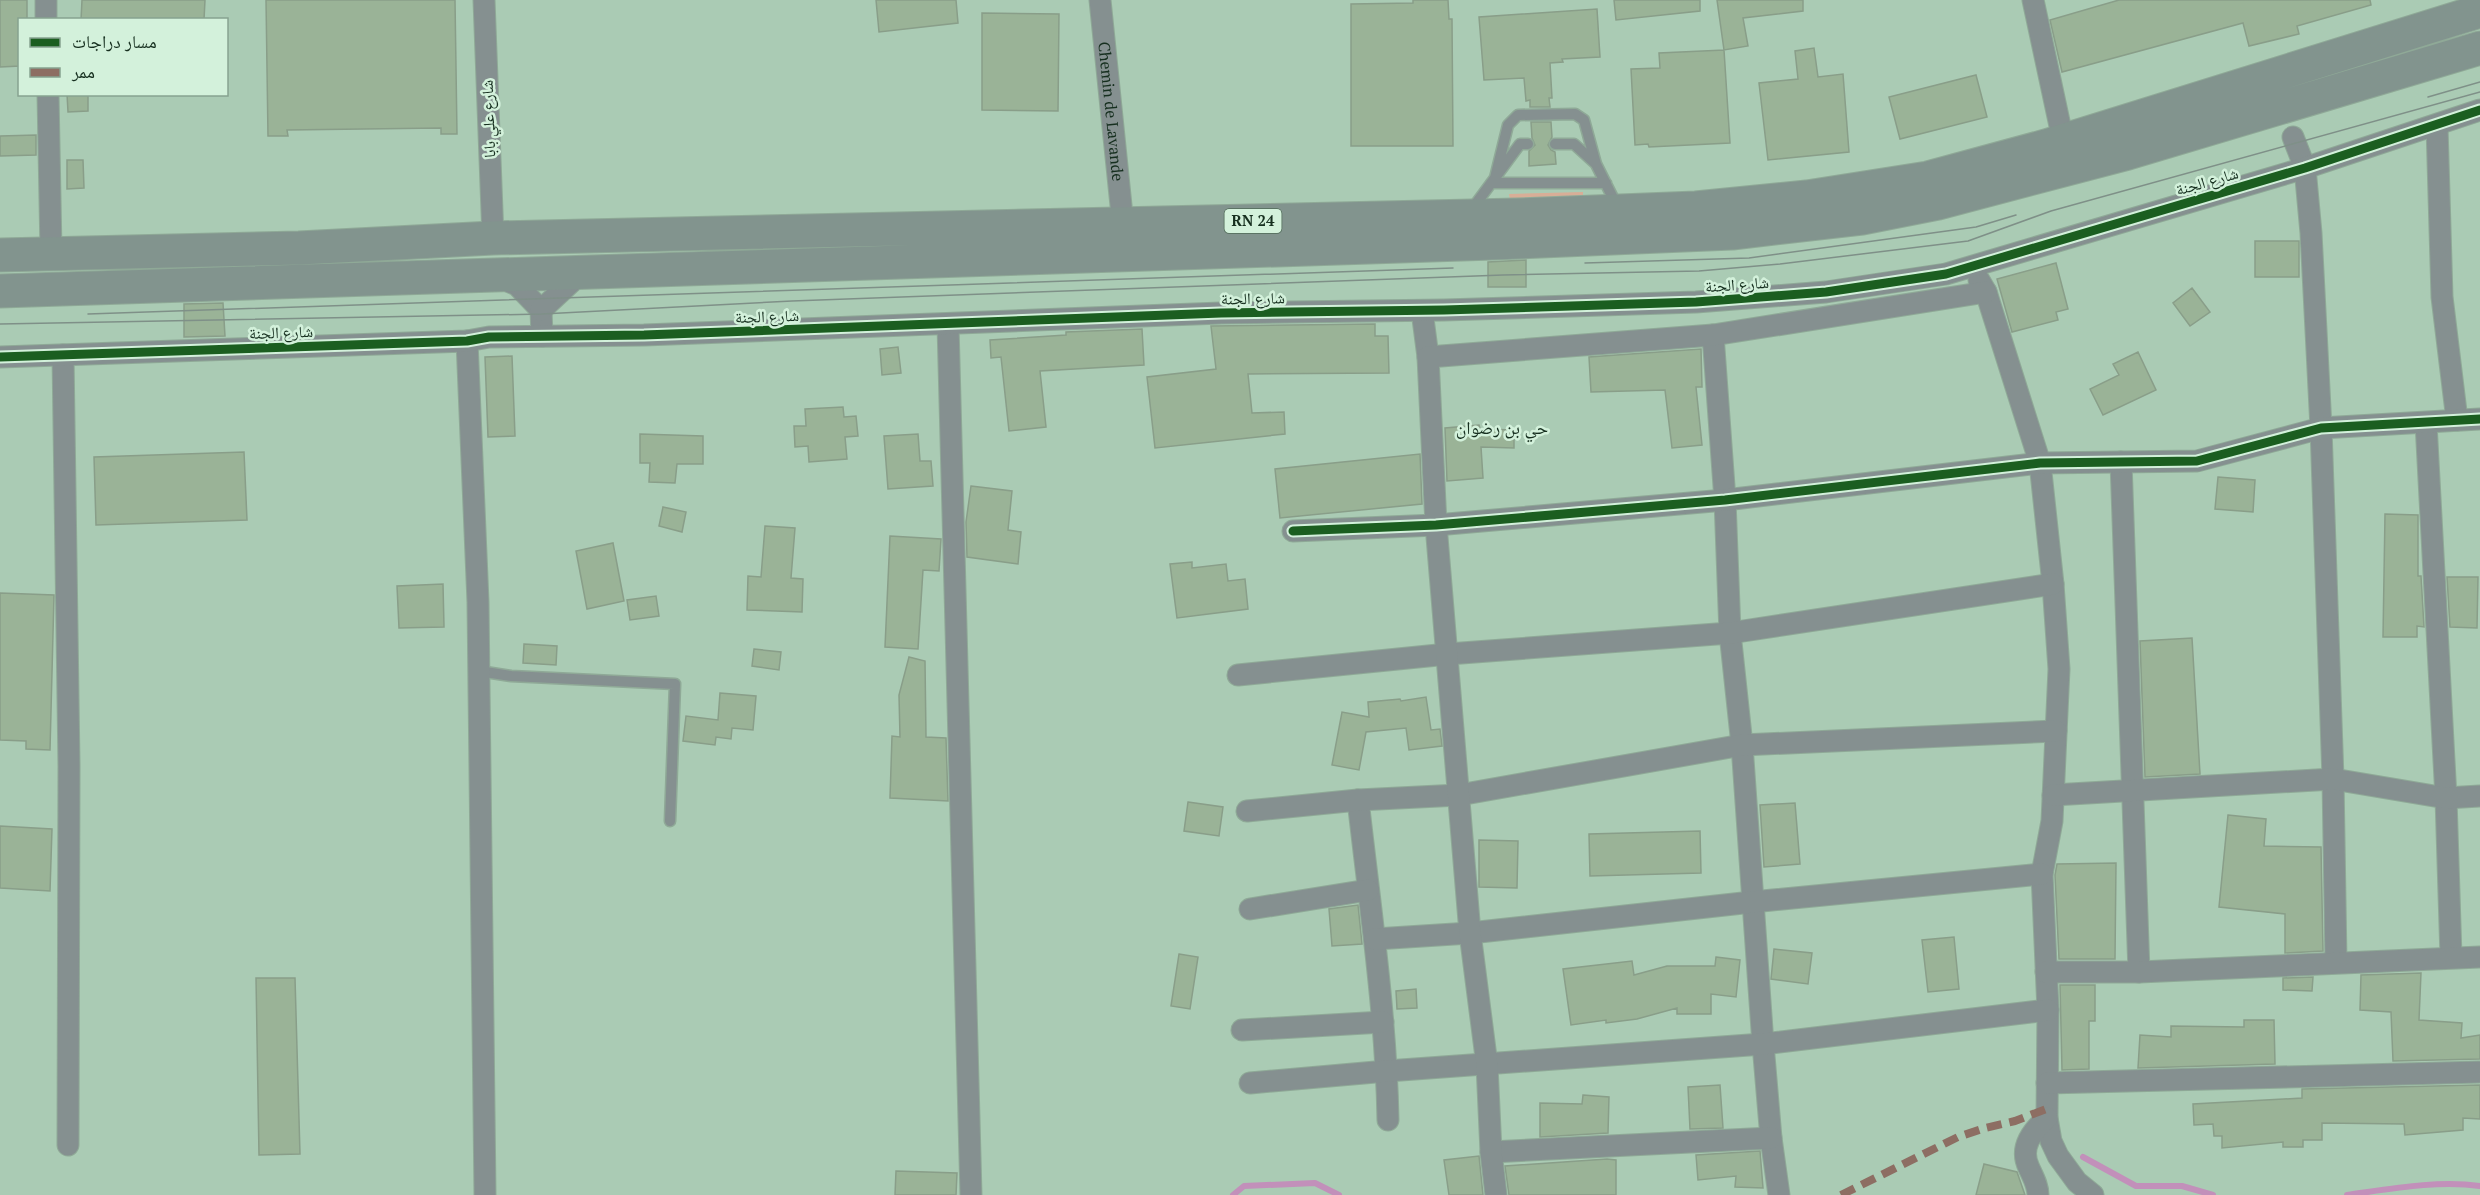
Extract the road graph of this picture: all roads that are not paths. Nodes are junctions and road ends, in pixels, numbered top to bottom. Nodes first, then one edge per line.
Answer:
1 (46, 0) edge
2 (484, 0) edge
3 (1100, 0) edge
4 (2033, 0) edge
5 (2480, 11) edge
6 (46, 18) edge
7 (2480, 48) edge
8 (48, 96) edge
9 (2480, 110) edge
10 (2437, 126) junction
11 (2293, 137) dead end
12 (2063, 140) junction
13 (1528, 144) dead end
14 (1554, 144) dead end
15 (1596, 164) junction
16 (2305, 168) junction
17 (1493, 180) junction
18 (1613, 197) junction
19 (1467, 216) junction
20 (1123, 225) junction
21 (493, 238) junction
22 (51, 252) junction
23 (0, 255) edge
24 (1971, 266) junction
25 (581, 273) junction
26 (492, 275) junction
27 (0, 291) edge
28 (1986, 292) junction
29 (541, 309) junction
30 (1422, 311) junction
31 (948, 325) junction
32 (1713, 334) junction
33 (542, 336) junction
34 (467, 341) junction
35 (63, 355) junction
36 (0, 357) edge
37 (1428, 357) junction
38 (2480, 419) edge
39 (2457, 420) junction
40 (2426, 423) junction
41 (2321, 428) junction
42 (2121, 462) junction
43 (2040, 463) junction
44 (1725, 500) junction
45 (1436, 525) junction
46 (1293, 531) dead end
47 (2054, 584) junction
48 (1730, 633) junction
49 (1448, 654) junction
50 (479, 671) junction
51 (1238, 675) dead end
52 (2056, 731) junction
53 (1742, 746) junction
54 (2333, 779) junction
55 (2133, 790) junction
56 (1459, 795) junction
57 (2053, 795) junction
58 (2480, 796) edge
59 (2446, 798) junction
60 (1358, 800) junction
61 (1247, 811) dead end
62 (670, 821) dead end
63 (2042, 874) junction
64 (1368, 890) junction
65 (1752, 902) junction
66 (1250, 909) dead end
67 (1470, 933) junction
68 (1375, 939) junction
69 (2451, 957) junction
70 (2480, 957) edge
71 (2336, 962) junction
72 (2046, 972) junction
73 (2139, 972) junction
74 (2048, 1010) junction
75 (1383, 1022) junction
76 (1242, 1030) dead end
77 (1763, 1044) junction
78 (1487, 1065) junction
79 (1387, 1071) junction
80 (2480, 1072) edge
81 (1251, 1083) dead end
82 (2047, 1083) junction
83 (2047, 1118) junction
84 (1388, 1120) dead end
85 (1771, 1138) junction
86 (68, 1145) dead end
87 (1491, 1152) junction
88 (485, 1195) edge
89 (971, 1195) edge
90 (1496, 1195) edge
91 (1779, 1195) edge
92 (2038, 1195) edge
93 (2093, 1195) edge

1 - 6 street
2 - 21 street, شارع علي بابا
3 - 20 street, Chemin de Lavande
4 - 12 street
5 - 12 main road, RN 24
7 - 25 main road, RN 24
8 - 22 street
9 - 10 street, شارع الجنة
10 - 16 street, شارع الجنة
10 - 39 street
11 - 16 street
12 - 18 main road, RN 24
13 - 17 lane
14 - 15 lane
15 - 17 lane
15 - 18 lane
16 - 24 street, شارع الجنة
16 - 41 street
17 - 18 lane
17 - 19 lane
18 - 19 main road, RN 24
19 - 20 main road, RN 24
20 - 21 main road, RN 24
21 - 22 main road, RN 24
22 - 23 main road, RN 24
24 - 28 street
24 - 30 street, شارع الجنة
25 - 26 main road, RN 24
25 - 29 street
26 - 27 main road, RN 24
26 - 29 street
28 - 32 street
28 - 43 street
29 - 33 street
30 - 31 street, شارع الجنة
30 - 37 street
31 - 33 street, شارع الجنة
31 - 89 street
32 - 37 street
32 - 44 street
33 - 34 street, شارع الجنة
34 - 35 street, شارع الجنة
34 - 50 street
35 - 36 street, شارع الجنة
35 - 86 street
37 - 45 street
38 - 39 street
39 - 40 street
40 - 41 street
40 - 59 street
41 - 42 street
41 - 54 street
42 - 43 street
42 - 55 street
43 - 44 street
43 - 47 street
44 - 45 street
44 - 48 street
45 - 46 street
45 - 49 street
47 - 48 street
47 - 52 street
48 - 49 street
48 - 53 street
49 - 51 street
49 - 56 street
50 - 62 lane
50 - 88 street
52 - 53 street
52 - 57 street
53 - 56 street
53 - 65 street
54 - 55 street
54 - 59 street
54 - 71 street
55 - 57 street
55 - 73 street
56 - 60 street
56 - 67 street
57 - 63 street
58 - 59 street
59 - 69 street
60 - 61 street
60 - 64 street
63 - 65 street
63 - 72 street
64 - 66 street
64 - 68 street
65 - 67 street
65 - 77 street
67 - 68 street
67 - 78 street
68 - 75 street
69 - 70 street
69 - 71 street
71 - 73 street
72 - 73 street
72 - 74 street
74 - 77 street
74 - 82 street
75 - 76 street
75 - 79 street
77 - 78 street
77 - 85 street
78 - 79 street
78 - 87 street
79 - 81 street
79 - 84 street
80 - 82 street
82 - 83 street
83 - 92 street
83 - 93 street
85 - 87 street
85 - 91 street
87 - 90 street

